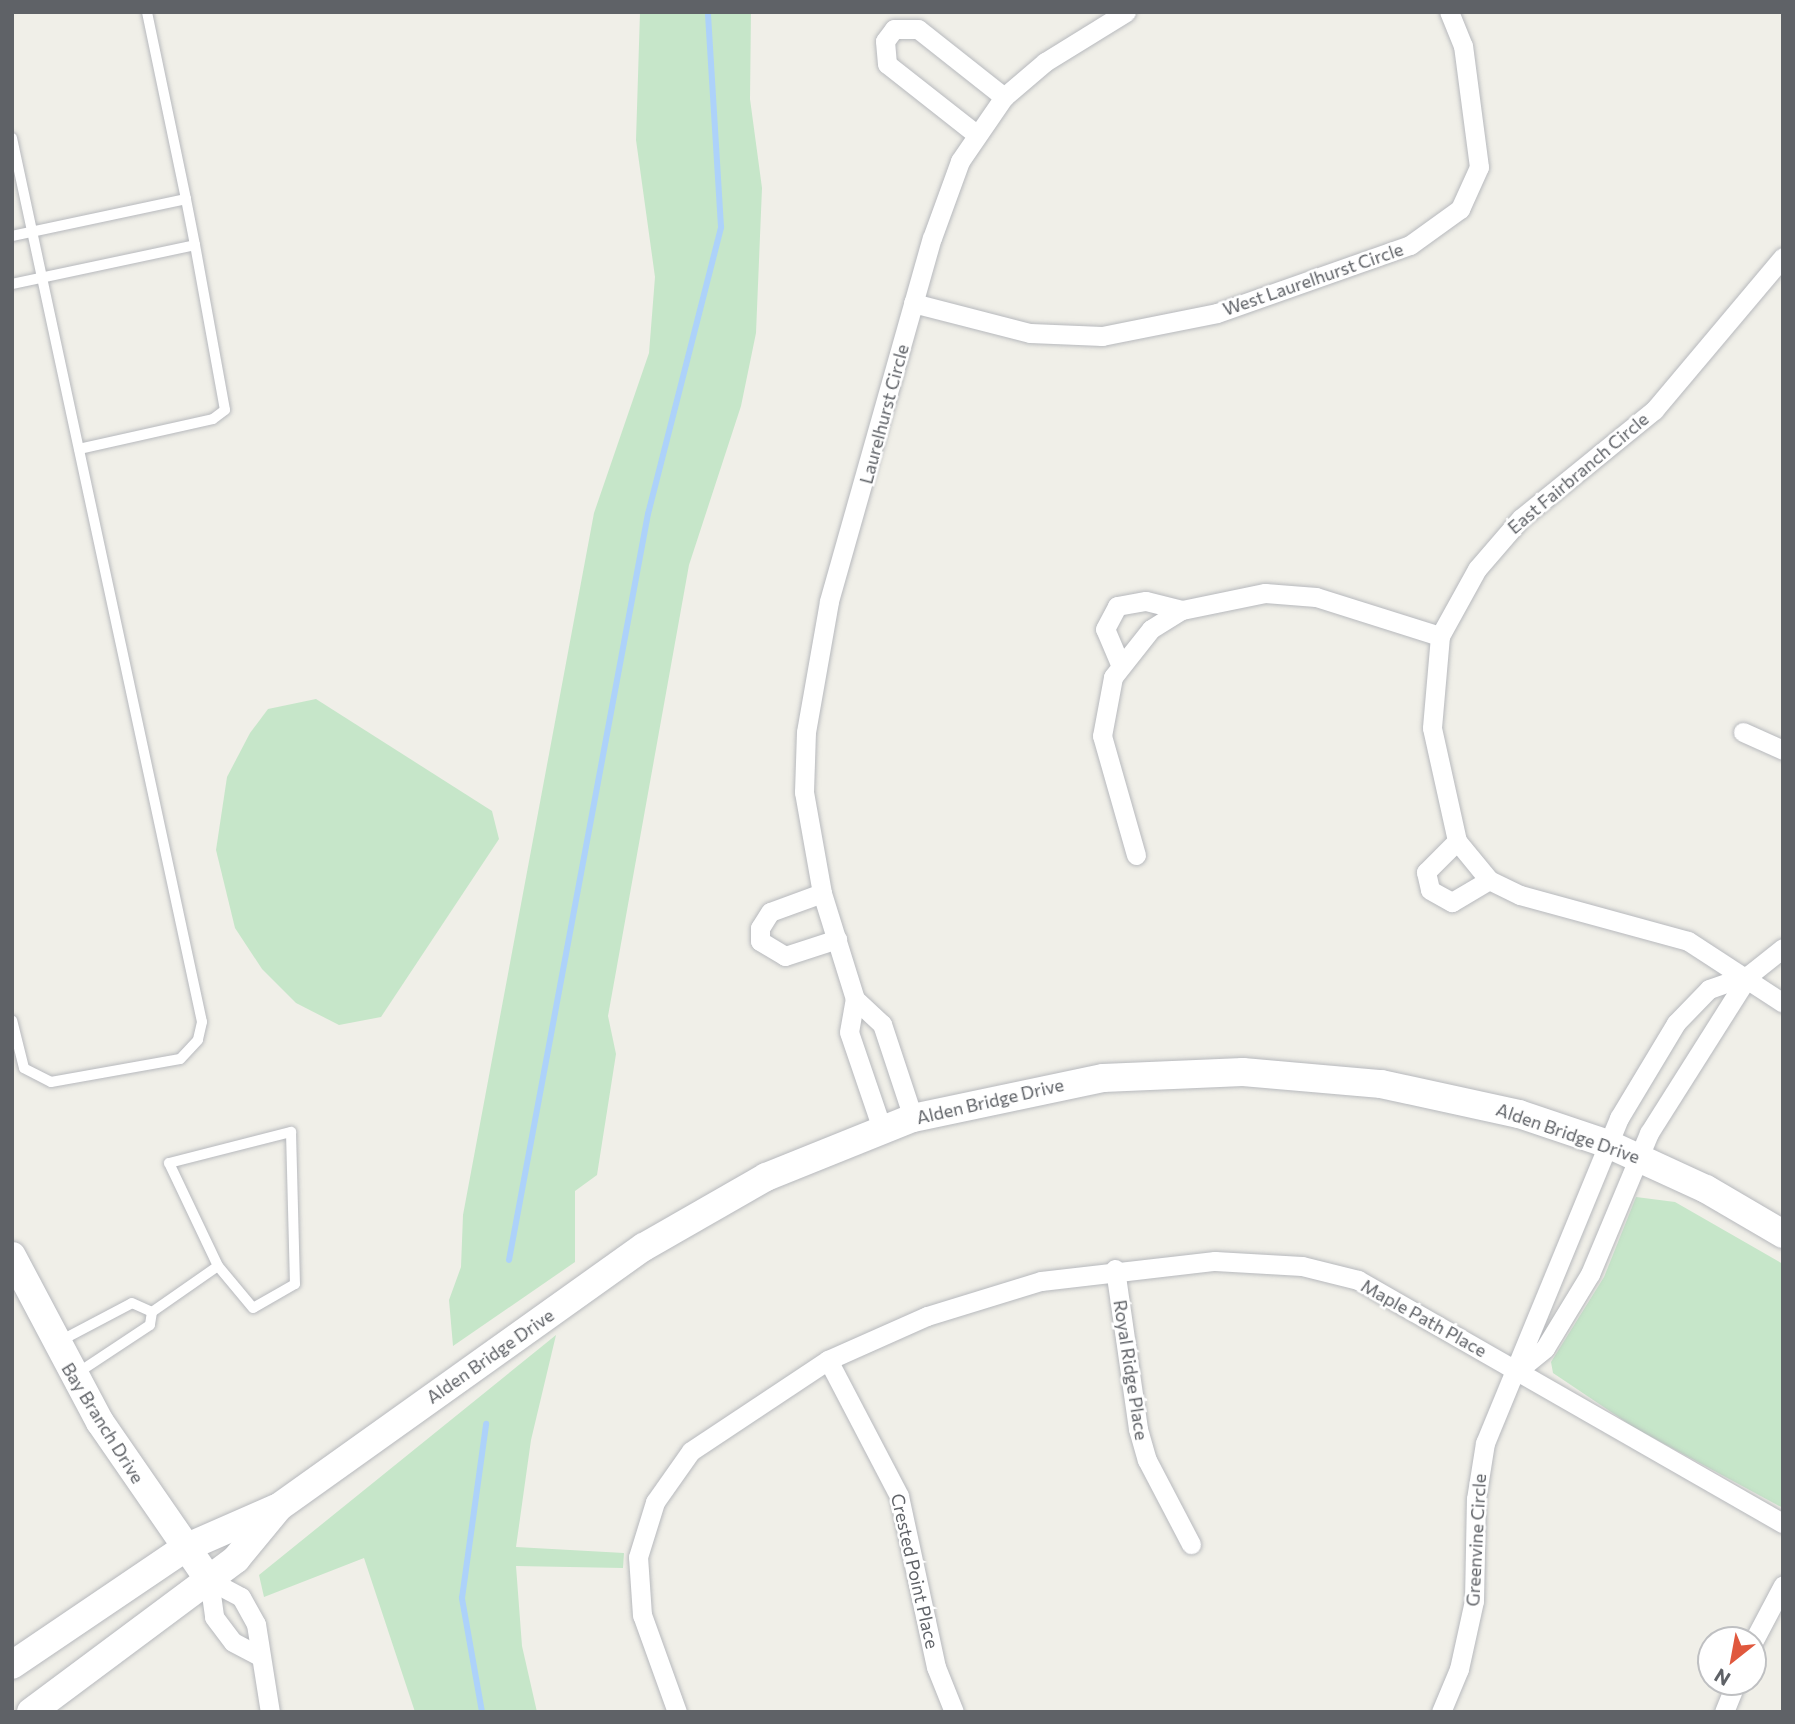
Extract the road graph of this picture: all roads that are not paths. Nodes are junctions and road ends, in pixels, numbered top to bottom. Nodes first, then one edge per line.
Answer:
1 (147, 12) edge
2 (1126, 12) edge
3 (1449, 12) edge
4 (1004, 97) junction
5 (976, 134) junction
6 (12, 138) edge
7 (186, 199) junction
8 (32, 231) junction
9 (12, 236) edge
10 (195, 245) junction
11 (1783, 257) edge
12 (42, 278) junction
13 (12, 284) edge
14 (913, 303) junction
15 (79, 449) junction
16 (1182, 610) junction
17 (1440, 636) junction
18 (1120, 664) junction
19 (1743, 732) dead end
20 (1783, 750) edge
21 (1457, 841) junction
22 (1136, 855) dead end
23 (1489, 880) junction
24 (822, 893) junction
25 (837, 939) junction
26 (1783, 948) edge
27 (1749, 975) junction
28 (855, 999) junction
29 (1783, 1003) edge
30 (12, 1020) edge
31 (913, 1118) junction
32 (882, 1129) junction
33 (1608, 1144) junction
34 (1639, 1157) junction
35 (1783, 1234) edge
36 (12, 1256) edge
37 (218, 1266) junction
38 (1115, 1269) junction
39 (152, 1311) junction
40 (55, 1344) junction
41 (828, 1360) junction
42 (1517, 1371) junction
43 (72, 1376) junction
44 (279, 1507) junction
45 (1783, 1522) edge
46 (1191, 1544) dead end
47 (186, 1548) junction
48 (209, 1580) junction
49 (1783, 1585) edge
50 (1761, 1626) edge
51 (257, 1656) junction
52 (12, 1665) edge
53 (31, 1712) edge
54 (270, 1712) edge
55 (677, 1712) edge
56 (954, 1712) edge
57 (1441, 1712) edge

1 - 7 lane
2 - 4 street, Laurelhurst Circle
3 - 14 street, West Laurelhurst Circle
4 - 5 street, Laurelhurst Circle
4 - 5 street
5 - 14 street, Laurelhurst Circle
6 - 8 lane
7 - 8 lane
7 - 10 lane
8 - 9 lane
8 - 12 lane
10 - 12 lane
10 - 15 lane
11 - 17 street, East Fairbranch Circle
12 - 13 lane
12 - 15 lane
14 - 24 street, Laurelhurst Circle
15 - 30 lane
16 - 17 street
16 - 18 street
16 - 18 street
17 - 21 street, East Fairbranch Circle
18 - 22 street
19 - 20 street
21 - 23 street, East Fairbranch Circle
21 - 23 street
23 - 27 street, East Fairbranch Circle
24 - 25 street, Laurelhurst Circle
24 - 25 street
25 - 28 street, Laurelhurst Circle
26 - 27 street
27 - 29 street, East Fairbranch Circle
27 - 33 street, Greenvine Circle
27 - 34 street, Greenvine Circle
28 - 31 street
28 - 32 street, Laurelhurst Circle
31 - 32 street, Alden Bridge Drive
31 - 33 street, Alden Bridge Drive
32 - 44 street, Alden Bridge Drive
33 - 34 street, Alden Bridge Drive
33 - 42 street, Greenvine Circle
34 - 35 street, Alden Bridge Drive
34 - 42 street, Greenvine Circle
36 - 40 street, Bay Branch Drive
37 - 37 lane
37 - 39 lane
38 - 41 street, Maple Path Place
38 - 42 street, Maple Path Place
38 - 46 street, Royal Ridge Place
39 - 40 lane
39 - 43 lane
40 - 43 street, Bay Branch Drive
41 - 55 street, Maple Path Place
41 - 56 street, Crested Point Place
42 - 45 street, Maple Path Place
42 - 57 street, Greenvine Circle
43 - 47 street, Bay Branch Drive
44 - 47 street, Alden Bridge Drive
44 - 48 street, Alden Bridge Drive
47 - 48 street, Bay Branch Drive
47 - 52 street, Alden Bridge Drive
48 - 51 street
48 - 51 street
48 - 53 street, Alden Bridge Drive
49 - 50 street
51 - 54 street

